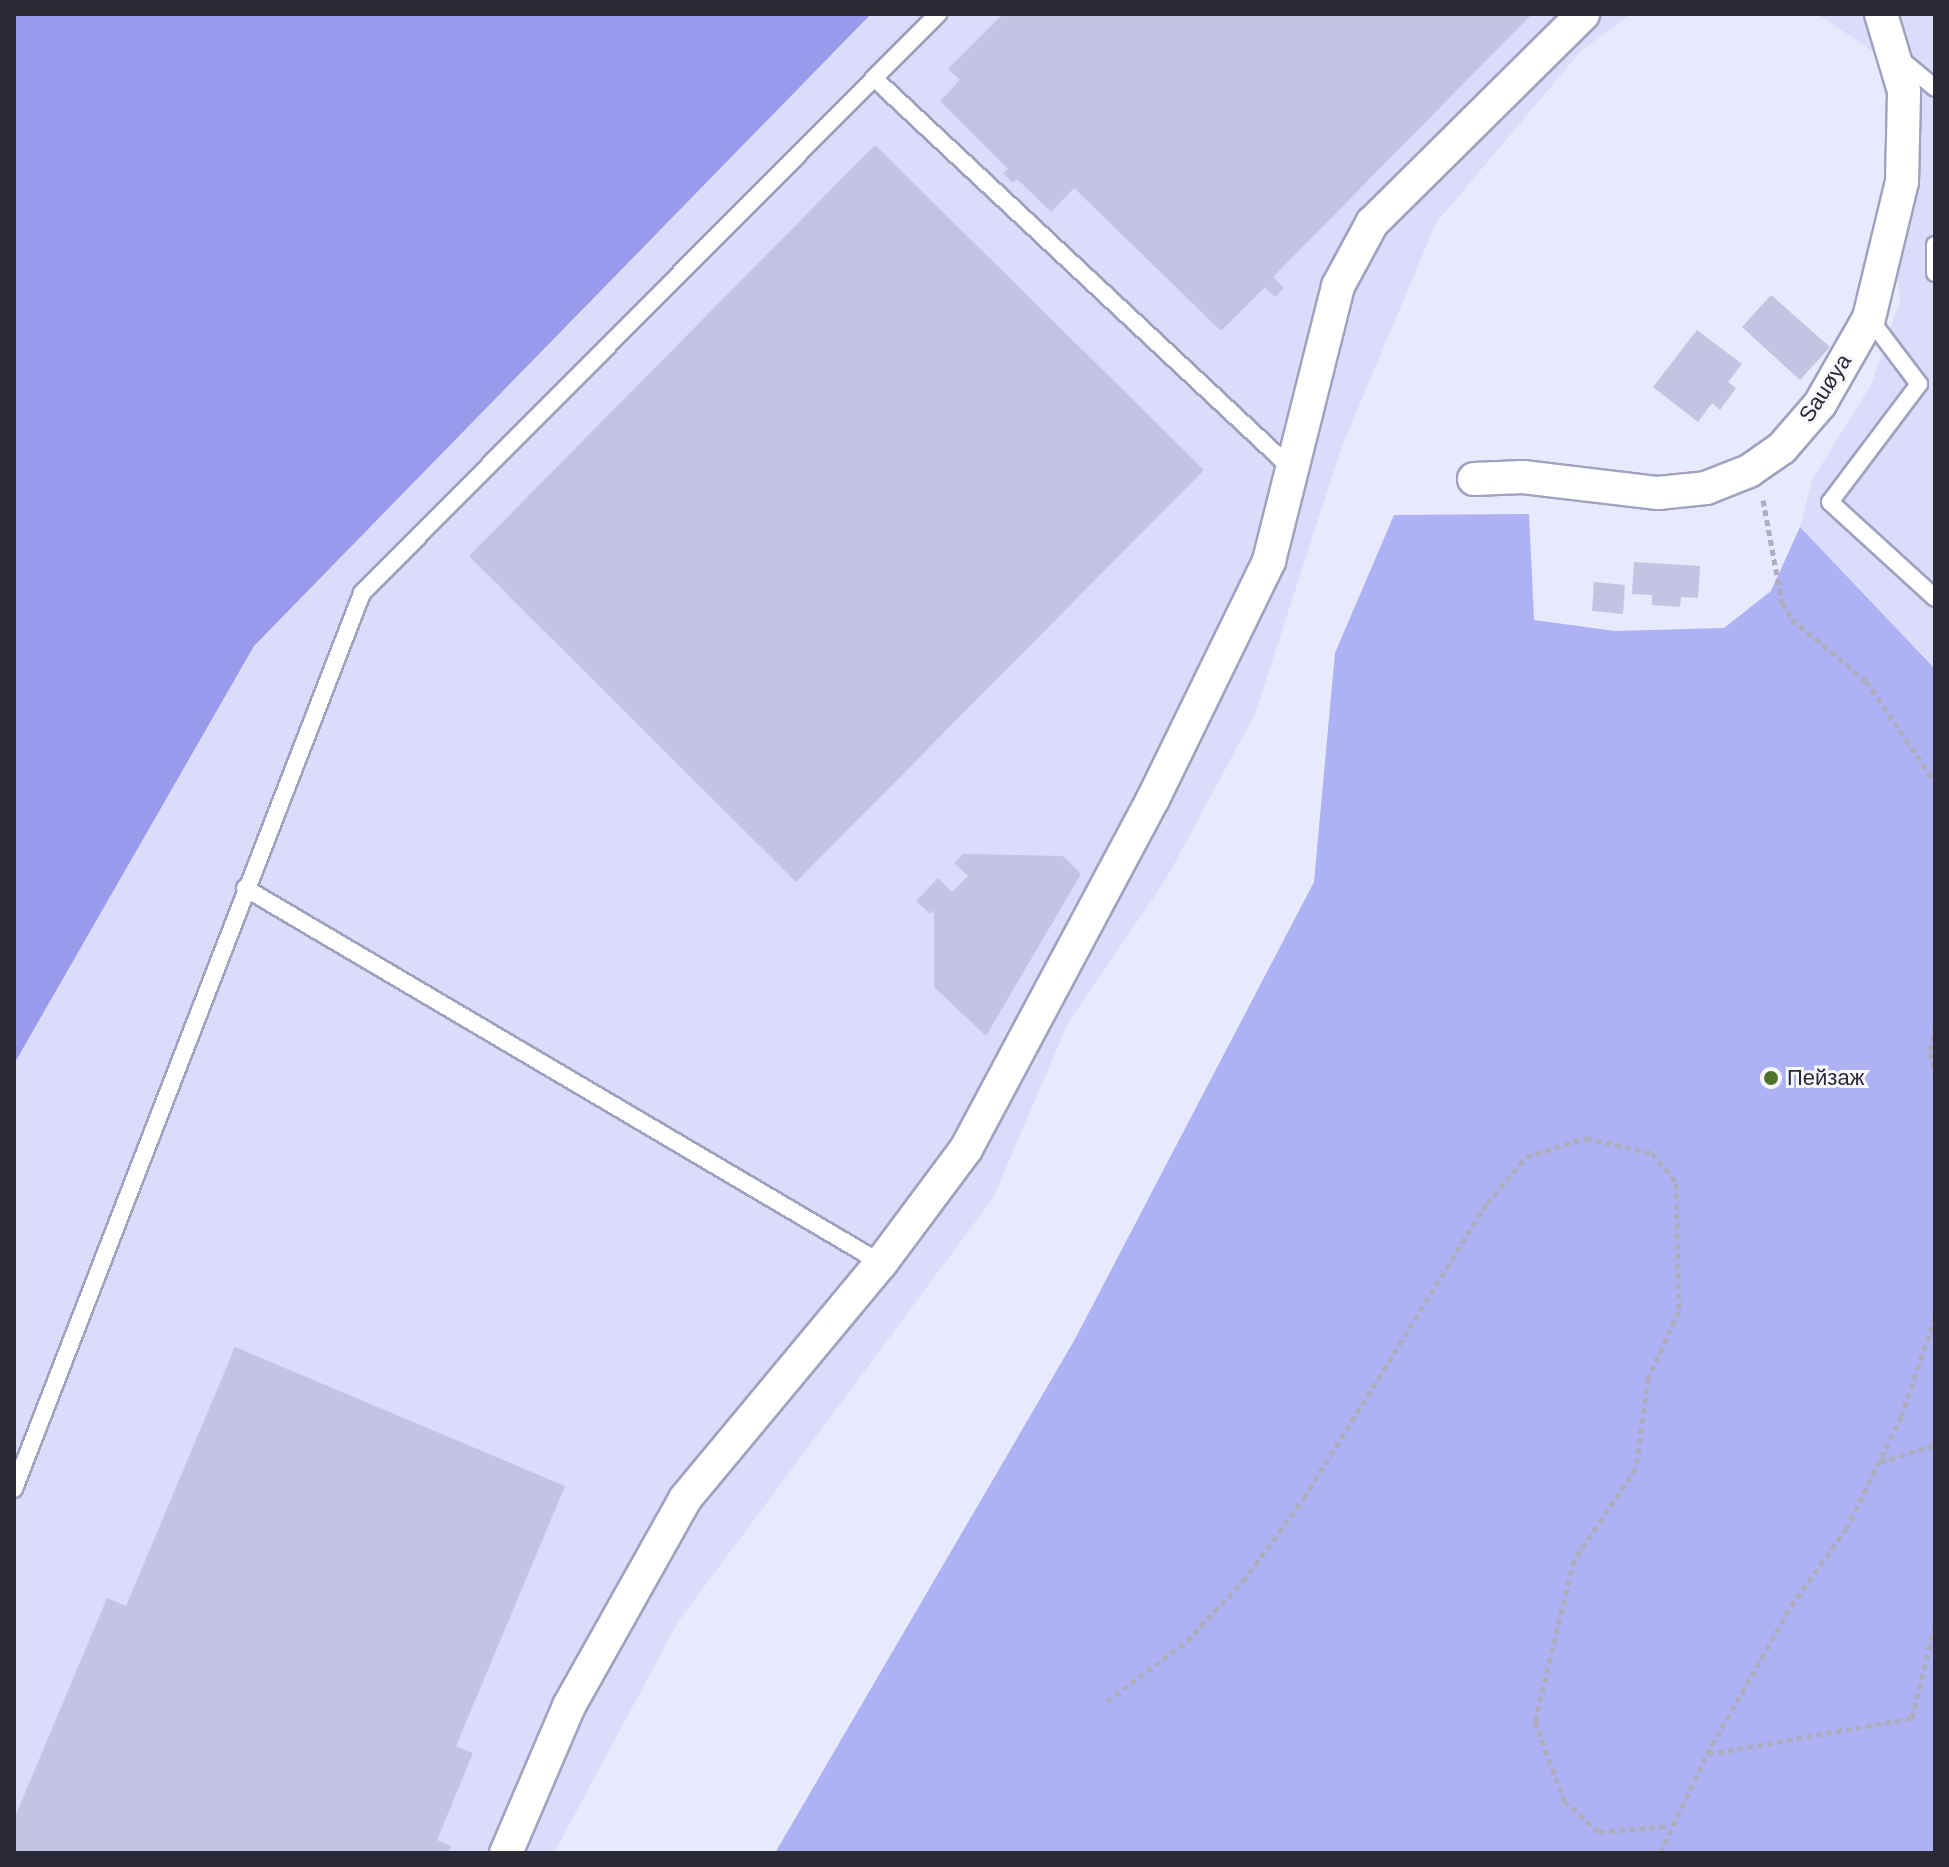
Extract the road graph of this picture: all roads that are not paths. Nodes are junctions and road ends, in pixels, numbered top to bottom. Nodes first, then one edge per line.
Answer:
1 (938, 14) edge
2 (1583, 14) edge
3 (1881, 14) edge
4 (1896, 55) junction
5 (875, 79) junction
6 (1935, 88) edge
7 (1935, 245) edge
8 (1935, 273) edge
9 (1869, 318) junction
10 (1295, 472) junction
11 (1474, 479) dead end
12 (1935, 598) edge
13 (245, 888) junction
14 (881, 1263) junction
15 (14, 1489) edge
16 (506, 1853) edge

1 - 5 lane
2 - 10 street
3 - 4 street, Sauøya
4 - 6 lane
4 - 9 street, Sauøya
5 - 10 lane
5 - 13 lane
7 - 8 lane
9 - 11 street, Sauøya
9 - 12 lane
10 - 14 street
13 - 14 lane
13 - 15 lane
14 - 16 street

